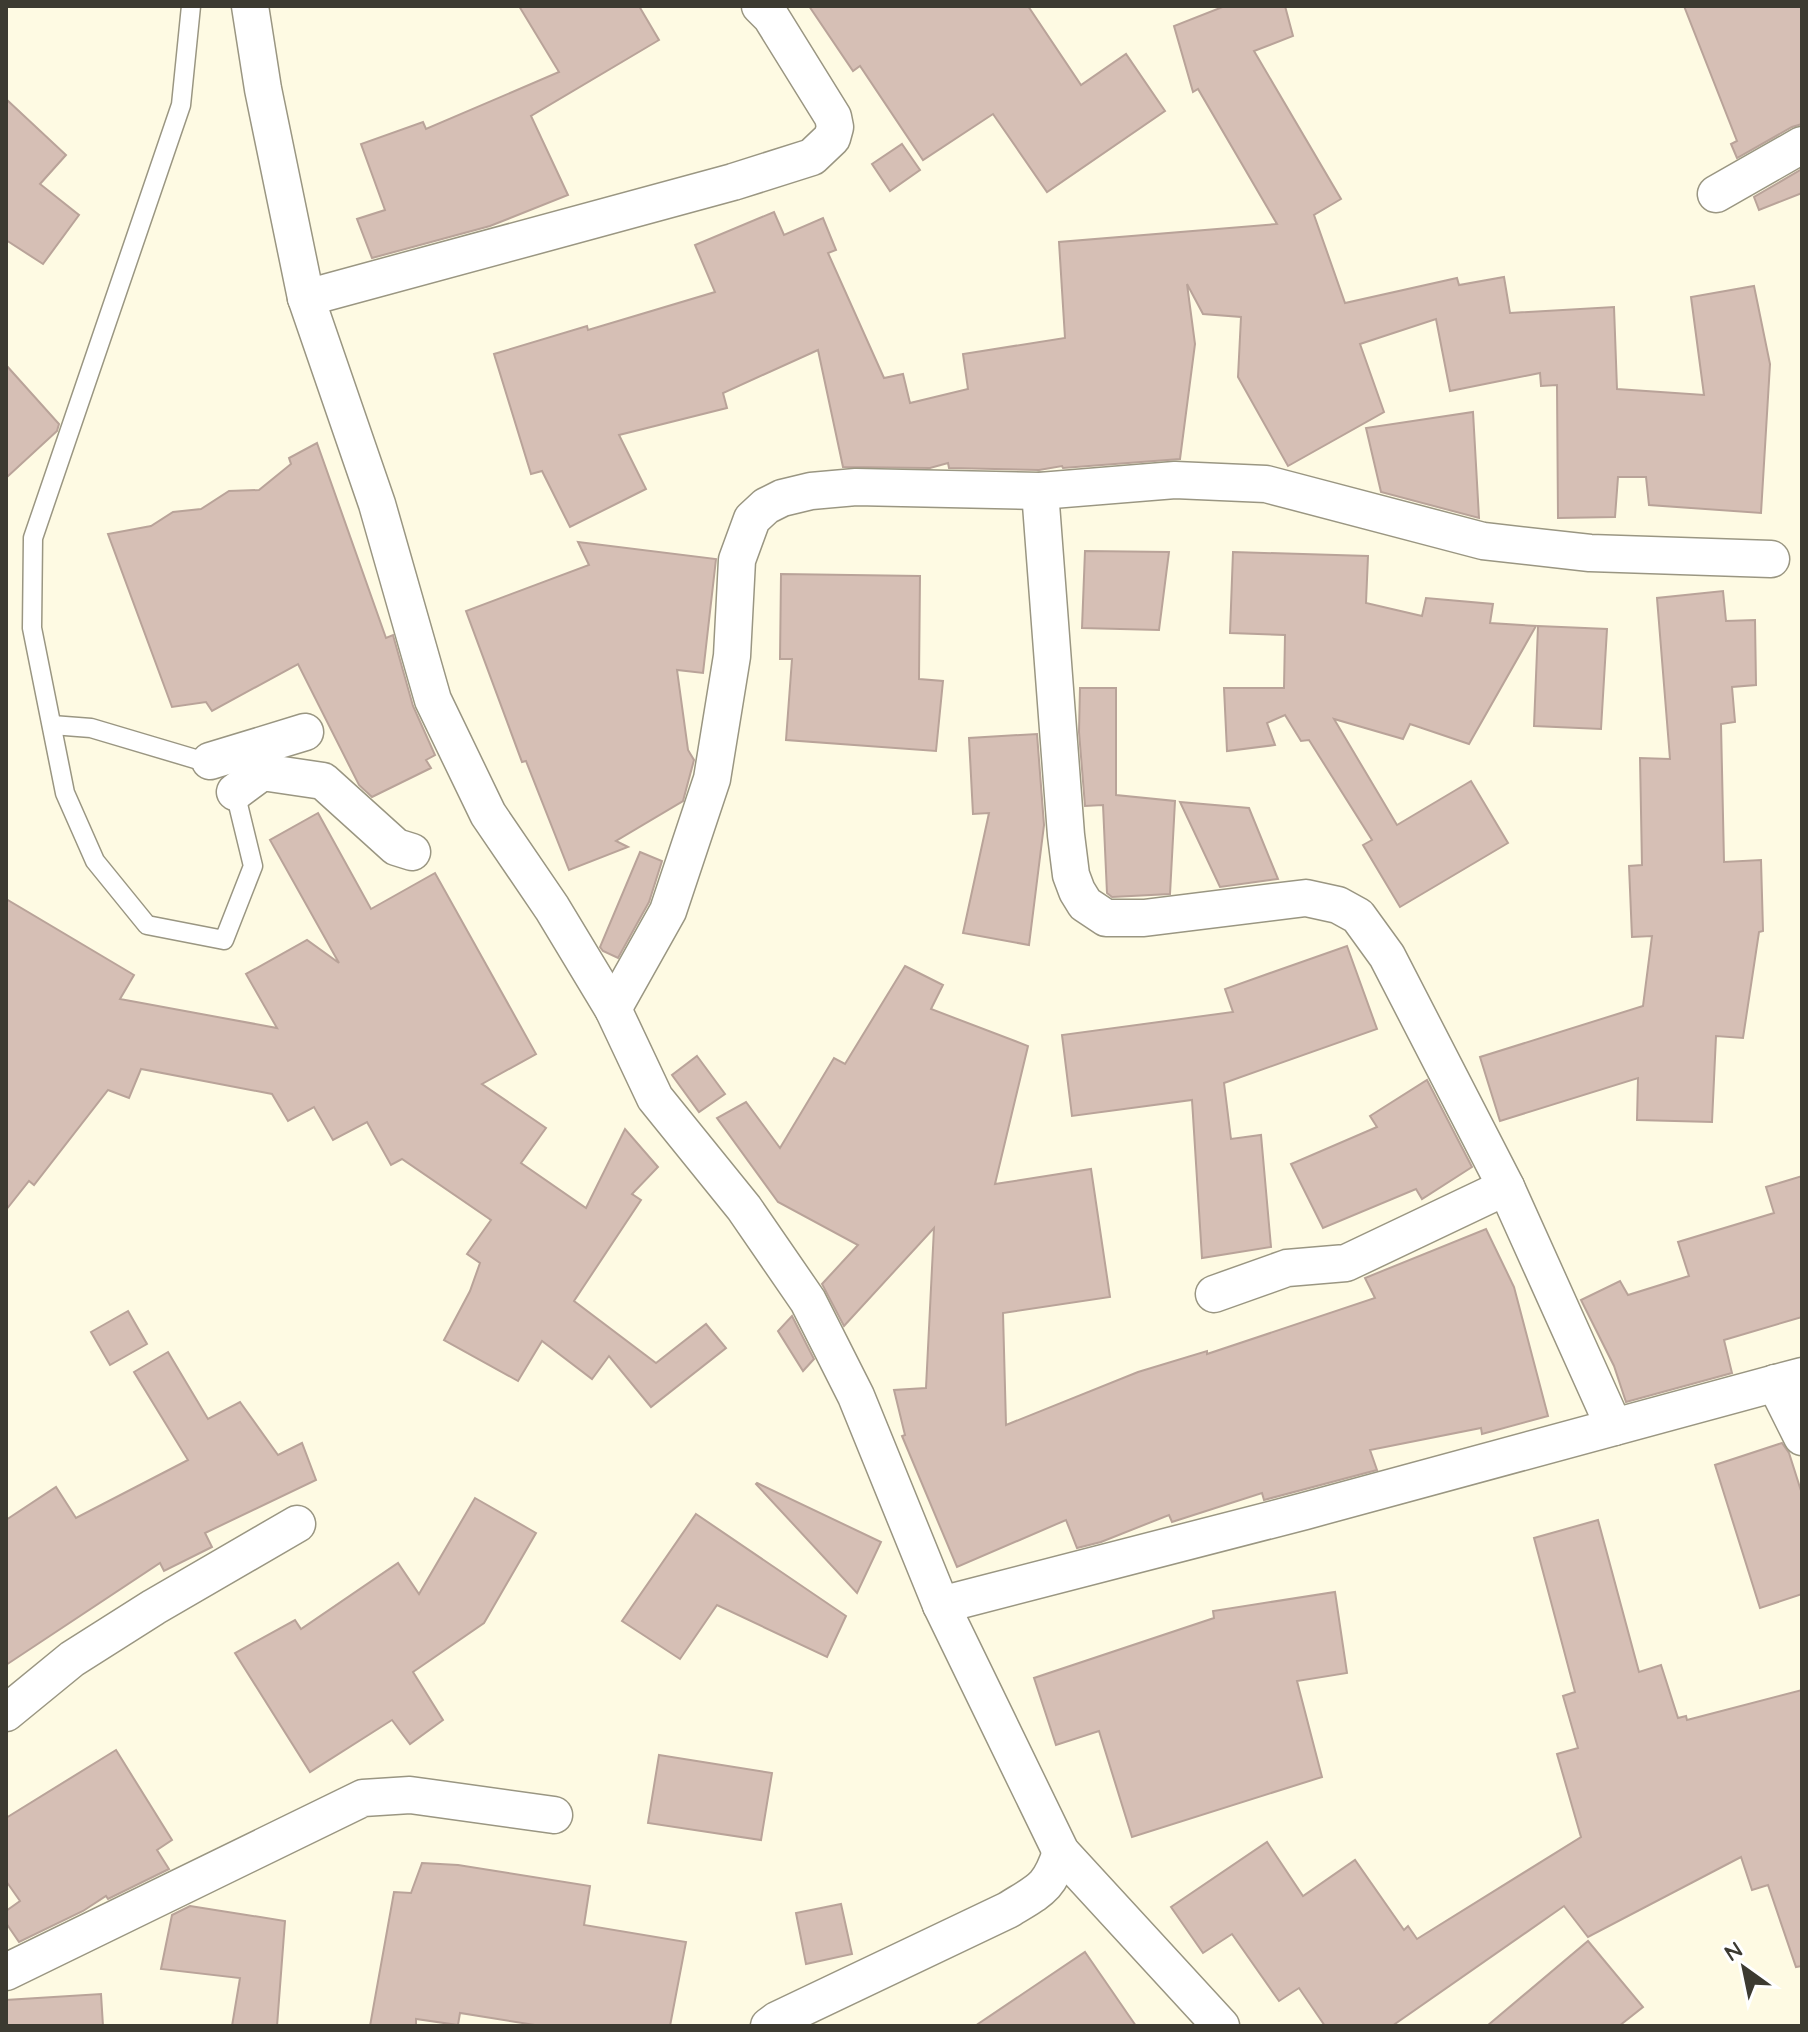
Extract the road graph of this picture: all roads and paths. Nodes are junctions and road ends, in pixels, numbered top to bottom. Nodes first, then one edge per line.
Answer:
1 (191, 6) edge
2 (250, 6) edge
3 (760, 6) edge
4 (1802, 145) edge
5 (1716, 194) dead end
6 (306, 298) junction
7 (1040, 491) junction
8 (1771, 559) dead end
9 (52, 725) junction
10 (305, 732) dead end
11 (210, 761) junction
12 (235, 792) junction
13 (412, 852) dead end
14 (613, 1009) junction
15 (1506, 1187) junction
16 (1214, 1294) dead end
17 (1788, 1379) edge
18 (1614, 1427) junction
19 (1802, 1437) edge
20 (297, 1524) dead end
21 (941, 1605) junction
22 (6, 1713) edge
23 (554, 1815) dead end
24 (1061, 1852) junction
25 (6, 1972) edge
26 (769, 2026) edge
27 (1221, 2026) edge

1 - 9 lane
2 - 6 street
3 - 6 street
4 - 5 street
6 - 14 street
7 - 8 street
7 - 14 street
7 - 15 street
9 - 11 lane
9 - 12 lane
10 - 11 street
11 - 12 lane
12 - 13 street
14 - 21 street
15 - 16 street
15 - 18 street
17 - 18 street
17 - 19 street
18 - 21 street
20 - 22 street
21 - 24 street
23 - 25 street
24 - 26 street
24 - 27 street

